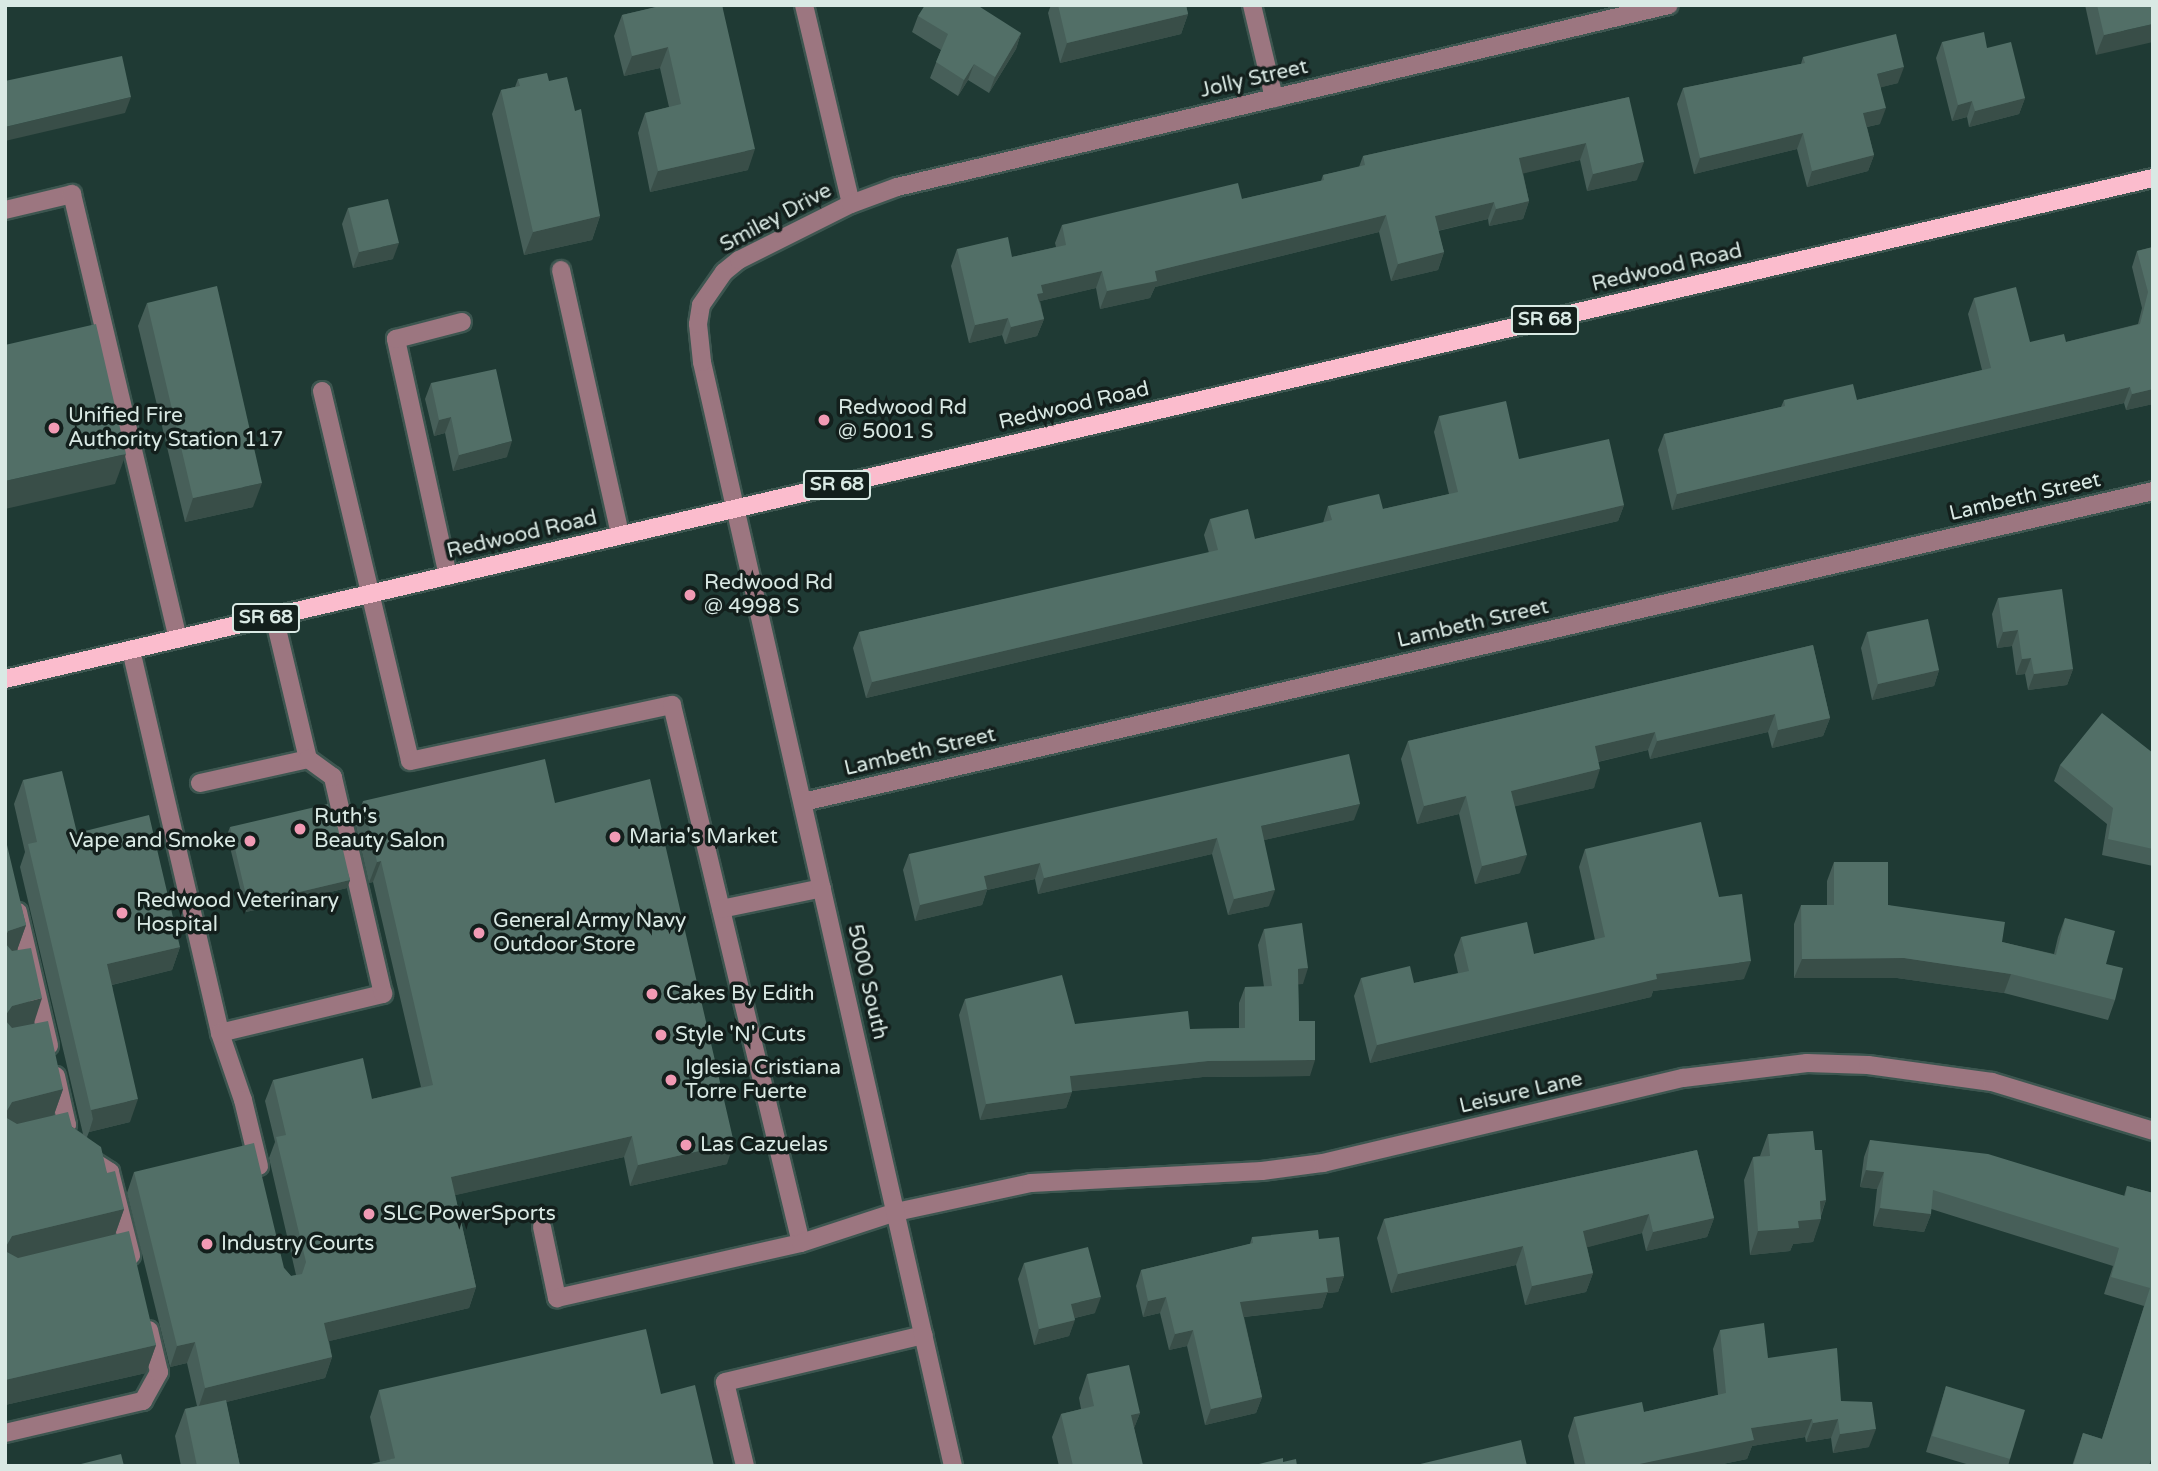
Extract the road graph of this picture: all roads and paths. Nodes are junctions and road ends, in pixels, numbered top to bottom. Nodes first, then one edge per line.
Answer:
1 (804, 5) edge
2 (1252, 5) edge
3 (1669, 5) edge
4 (1274, 98) junction
5 (2153, 178) edge
6 (851, 204) junction
7 (5, 210) edge
8 (561, 270) dead end
9 (462, 322) dead end
10 (322, 390) dead end
11 (2153, 491) edge
12 (735, 509) junction
13 (620, 536) junction
14 (448, 576) junction
15 (371, 594) junction
16 (274, 616) junction
17 (178, 639) junction
18 (131, 650) junction
19 (5, 679) edge
20 (308, 759) junction
21 (200, 783) dead end
22 (803, 802) junction
23 (822, 888) junction
24 (14, 894) edge
25 (721, 909) junction
26 (29, 961) junction
27 (5, 967) edge
28 (220, 1033) junction
29 (46, 1034) junction
30 (26, 1039) edge
31 (67, 1125) junction
32 (42, 1131) edge
33 (2153, 1131) edge
34 (262, 1180) edge
35 (896, 1212) junction
36 (542, 1227) dead end
37 (801, 1243) junction
38 (128, 1245) junction
39 (104, 1251) edge
40 (134, 1270) edge
41 (144, 1308) edge
42 (924, 1335) junction
43 (5, 1433) edge
44 (746, 1466) edge
45 (953, 1466) edge

1 - 6 street, Smiley Drive
2 - 4 street
3 - 4 street, Jolly Street
4 - 6 street, Jolly Street
5 - 12 main road, Redwood Road / SR 68
6 - 12 street, Smiley Drive
7 - 17 street
8 - 13 street
9 - 14 street
10 - 15 street
11 - 22 street, Lambeth Street
12 - 13 main road, Redwood Road / SR 68
12 - 22 street, 5000 South
13 - 14 main road, Redwood Road / SR 68
14 - 15 main road, Redwood Road / SR 68
15 - 16 main road, Redwood Road / SR 68
15 - 25 street
16 - 17 main road, Redwood Road / SR 68
16 - 20 street
17 - 18 main road, Redwood Road / SR 68
18 - 19 main road, Redwood Road / SR 68
18 - 28 street
20 - 21 street
20 - 28 street
22 - 23 street, 5000 South
23 - 25 street
23 - 35 street, 5000 South
24 - 26 street
25 - 37 street
26 - 27 street
26 - 29 street
28 - 34 street
29 - 30 street
29 - 31 street
31 - 32 street
31 - 38 street
33 - 35 street, Leisure Lane
35 - 37 street, Leisure Lane
35 - 42 street, 5000 South
36 - 37 street, Leisure Lane
38 - 39 street
38 - 40 street
41 - 43 street
42 - 44 street
42 - 45 street, 5000 South

